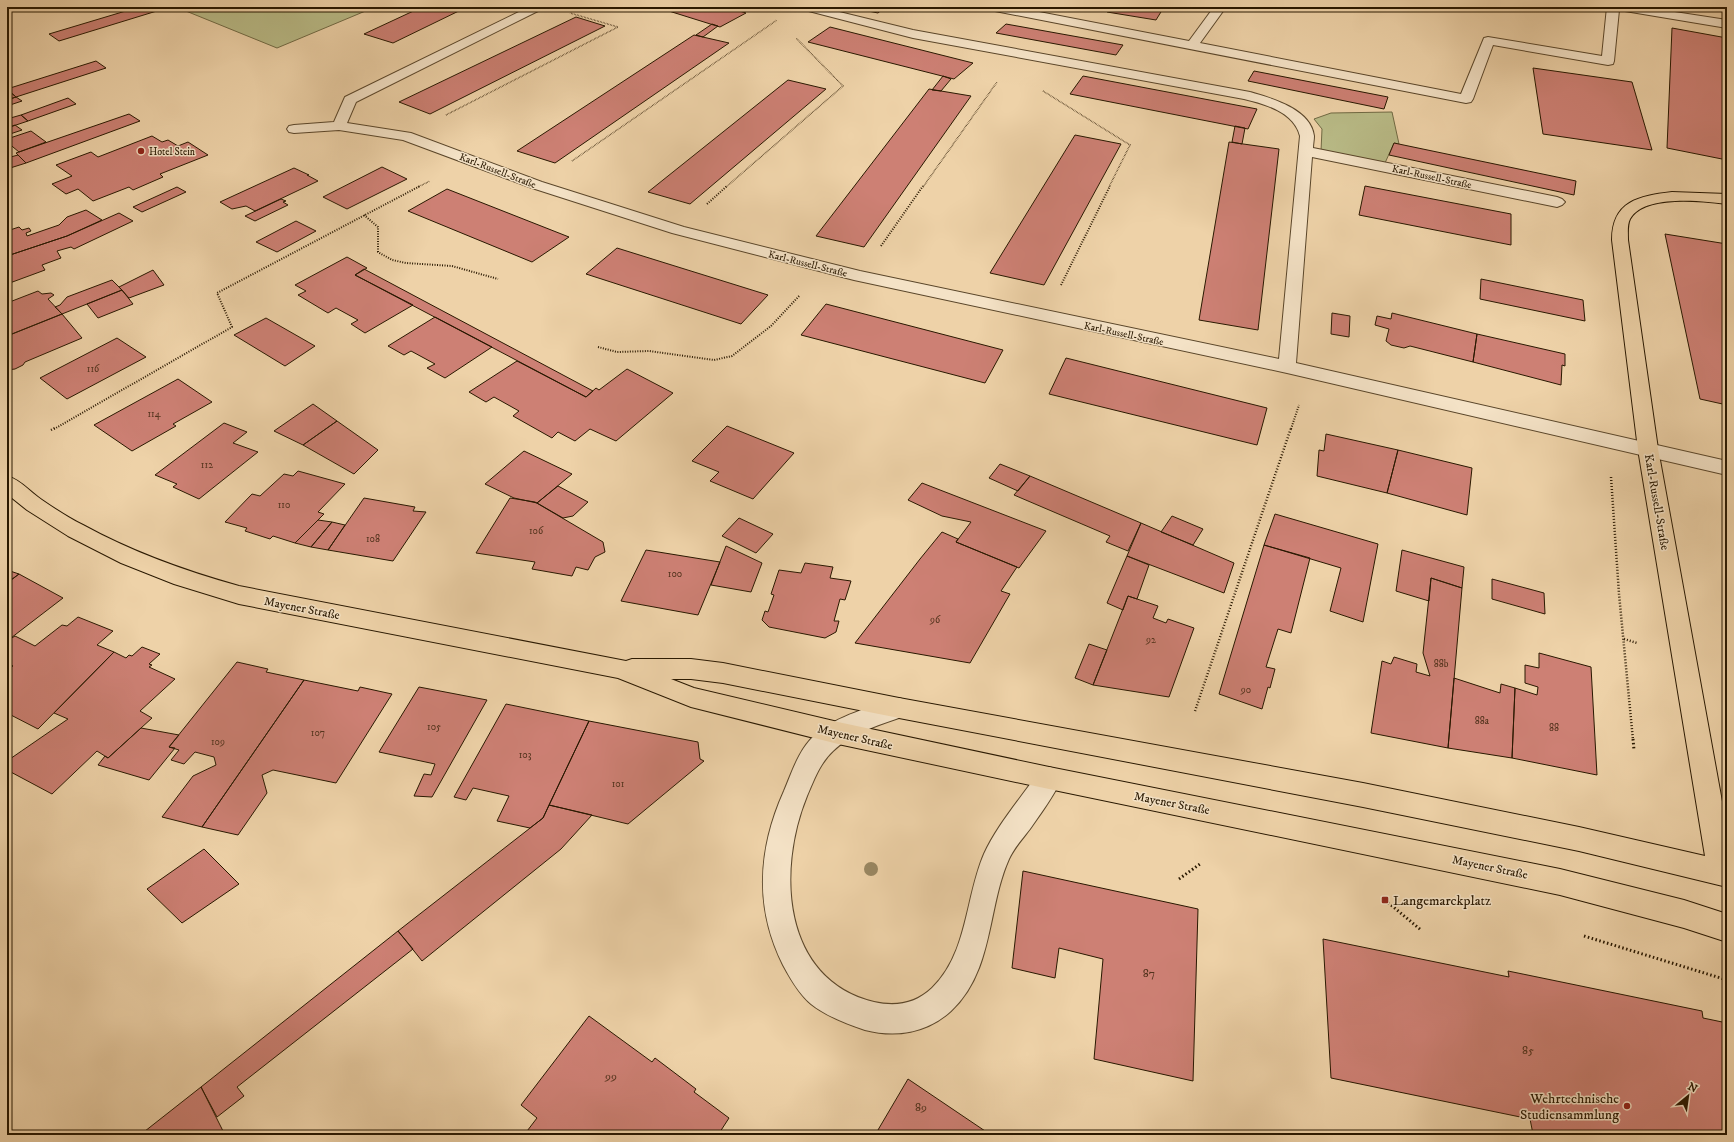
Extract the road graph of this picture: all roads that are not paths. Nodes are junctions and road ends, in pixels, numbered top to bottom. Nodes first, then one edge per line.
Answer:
1 (538, 7) edge
2 (805, 7) edge
3 (995, 7) edge
4 (1220, 7) edge
5 (1613, 7) edge
6 (1620, 7) edge
7 (1028, 10) edge
8 (1727, 24) edge
9 (1193, 45) junction
10 (339, 126) junction
11 (294, 129) dead end
12 (1306, 151) junction
13 (1727, 199) edge
14 (1558, 202) dead end
15 (1287, 367) junction
16 (1648, 450) junction
17 (1727, 468) edge
18 (7, 483) edge
19 (621, 669) junction
20 (899, 708) junction
21 (838, 733) junction
22 (1049, 778) junction
23 (1724, 873) edge
24 (1727, 928) edge

1 - 10 street
2 - 12 street
3 - 7 street
4 - 9 street
5 - 9 street
6 - 8 street
7 - 9 street
10 - 11 street, Karl-Russell-Straße
10 - 15 street, Karl-Russell-Straße
12 - 14 street, Karl-Russell-Straße
12 - 15 street
13 - 16 main road
15 - 16 street, Karl-Russell-Straße
16 - 17 street
16 - 23 main road, Karl-Russell-Straße
18 - 19 main road, Mayener Straße
19 - 20 main road, Mayener Straße
19 - 21 main road, Mayener Straße
20 - 21 street
20 - 23 main road, Mayener Straße
21 - 22 main road, Mayener Straße
21 - 22 street
22 - 24 main road, Mayener Straße

